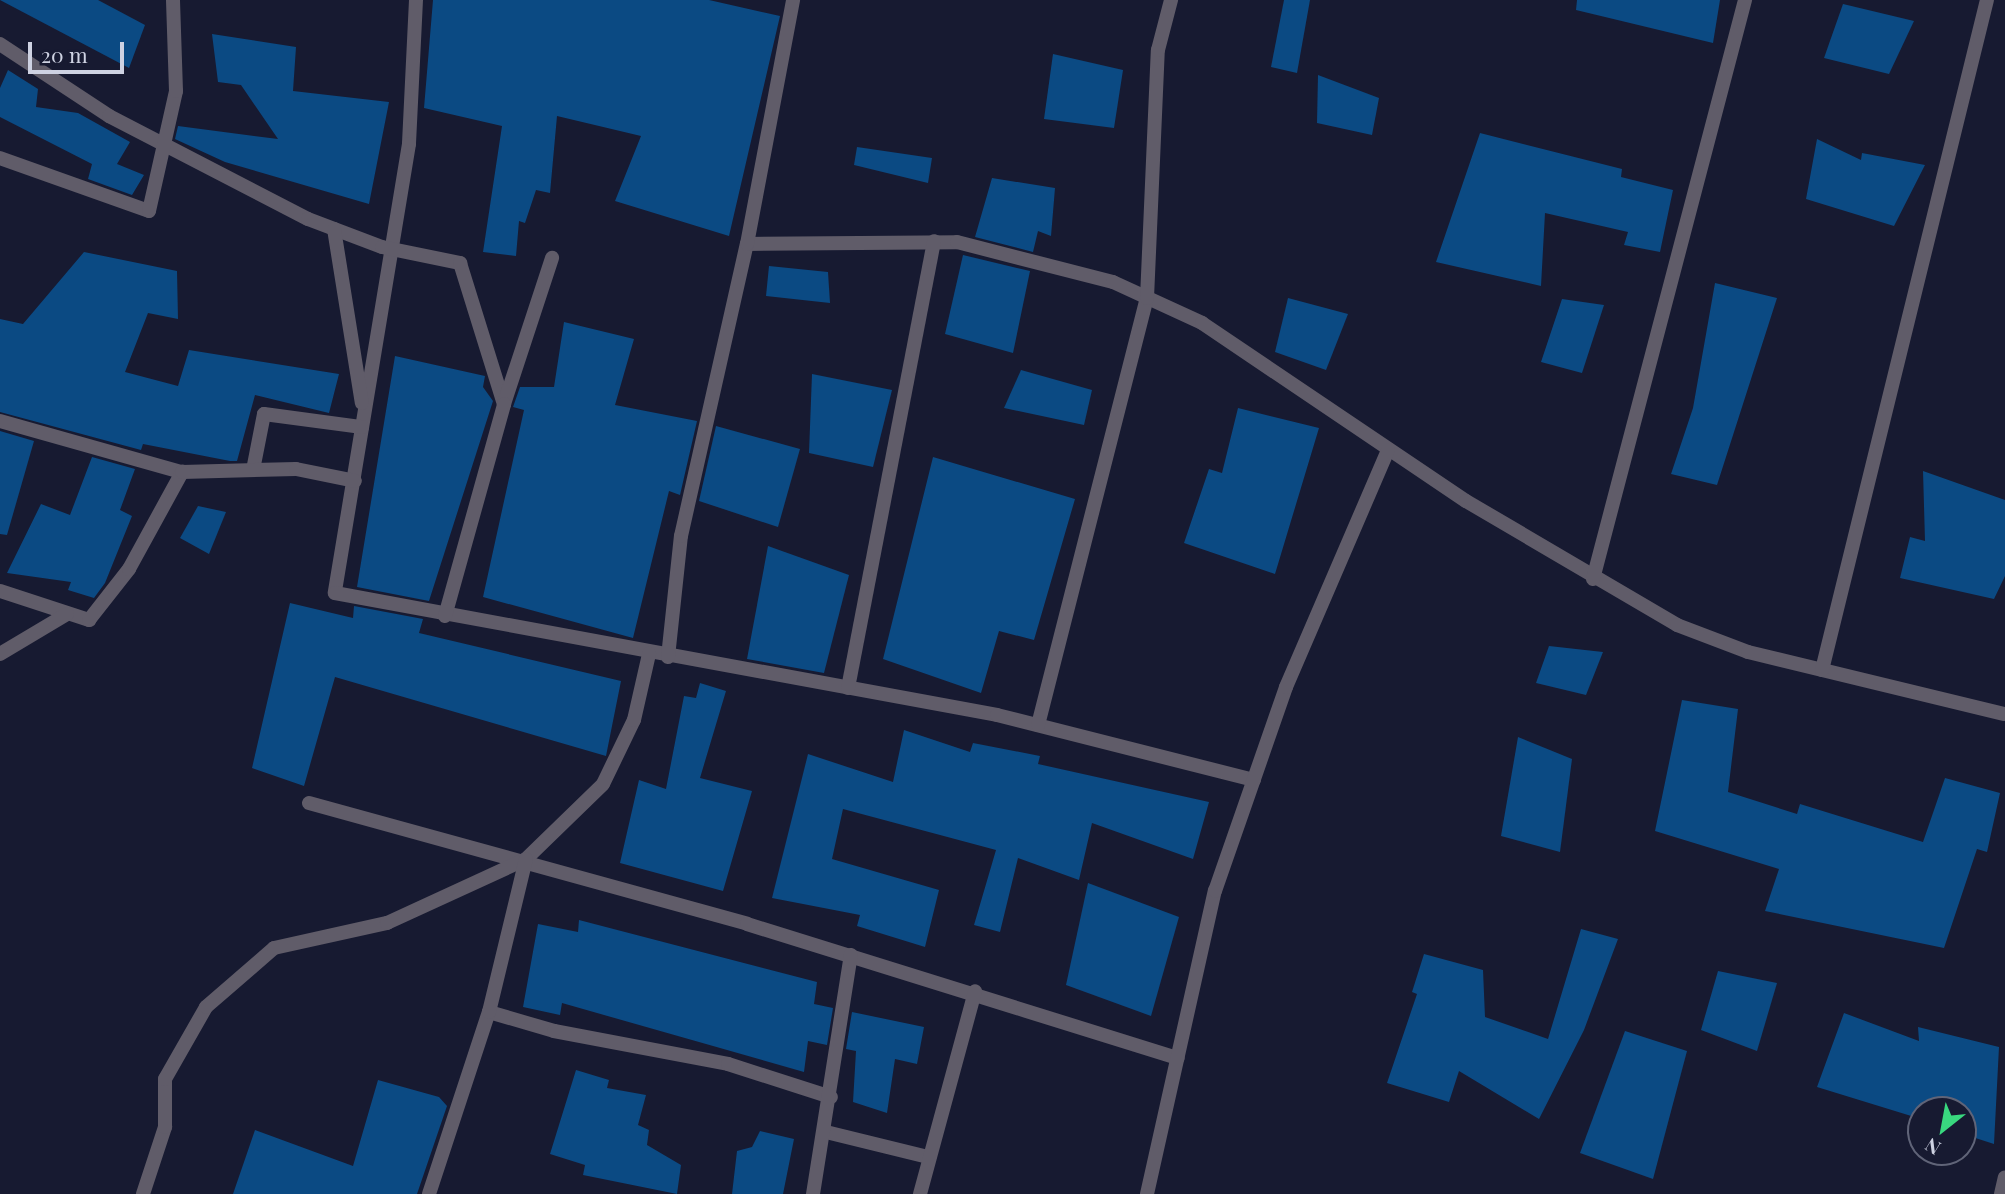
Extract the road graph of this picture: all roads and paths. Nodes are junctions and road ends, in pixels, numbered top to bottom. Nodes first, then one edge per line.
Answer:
1 (173, 0) edge
2 (416, 0) edge
3 (793, 0) edge
4 (1171, 0) edge
5 (1745, 0) edge
6 (1987, 0) edge
7 (0, 44) edge
8 (163, 144) junction
9 (0, 158) edge
10 (334, 229) junction
11 (934, 242) junction
12 (747, 244) junction
13 (393, 249) junction
14 (552, 258) dead end
15 (1147, 298) junction
16 (504, 404) junction
17 (364, 411) junction
18 (0, 421) edge
19 (362, 427) junction
20 (1388, 450) junction
21 (253, 470) junction
22 (182, 472) junction
23 (355, 481) junction
24 (1593, 579) junction
25 (0, 591) edge
26 (67, 614) junction
27 (445, 616) junction
28 (0, 654) edge
29 (649, 654) junction
30 (668, 657) junction
31 (1822, 670) junction
32 (848, 688) junction
33 (2005, 715) edge
34 (1038, 725) junction
35 (1254, 780) junction
36 (309, 803) dead end
37 (526, 859) junction
38 (851, 955) junction
39 (975, 991) junction
40 (489, 1012) junction
41 (1178, 1058) junction
42 (831, 1097) junction
43 (826, 1132) junction
44 (928, 1157) junction
45 (2005, 1177) edge
46 (142, 1194) edge
47 (429, 1194) edge
48 (813, 1194) edge
49 (920, 1194) edge
50 (1147, 1194) edge
51 (2001, 1194) edge

1 - 8 street
2 - 13 street
3 - 12 street
4 - 15 street
5 - 24 street
6 - 31 street
7 - 8 street
8 - 9 street
8 - 10 street
10 - 13 street
10 - 17 street
11 - 12 street
11 - 15 street
11 - 32 street
12 - 30 street
13 - 16 street
13 - 17 street
14 - 16 street
15 - 20 street
15 - 34 street
16 - 27 street
17 - 19 street
18 - 22 street
19 - 21 street
19 - 23 street
20 - 24 street
20 - 35 street
21 - 22 street
21 - 23 street
22 - 26 street
23 - 27 street
24 - 31 street
25 - 26 street
26 - 28 street
27 - 29 street
29 - 30 street
29 - 37 street
30 - 32 street
31 - 33 street
32 - 34 street
34 - 35 street
35 - 41 street
36 - 37 street
37 - 38 street
37 - 40 street
37 - 46 street
38 - 39 street
38 - 42 street
39 - 41 street
39 - 44 street
40 - 42 street
40 - 47 street
41 - 50 street
42 - 43 street
43 - 44 street
43 - 48 street
44 - 49 street
45 - 51 street

